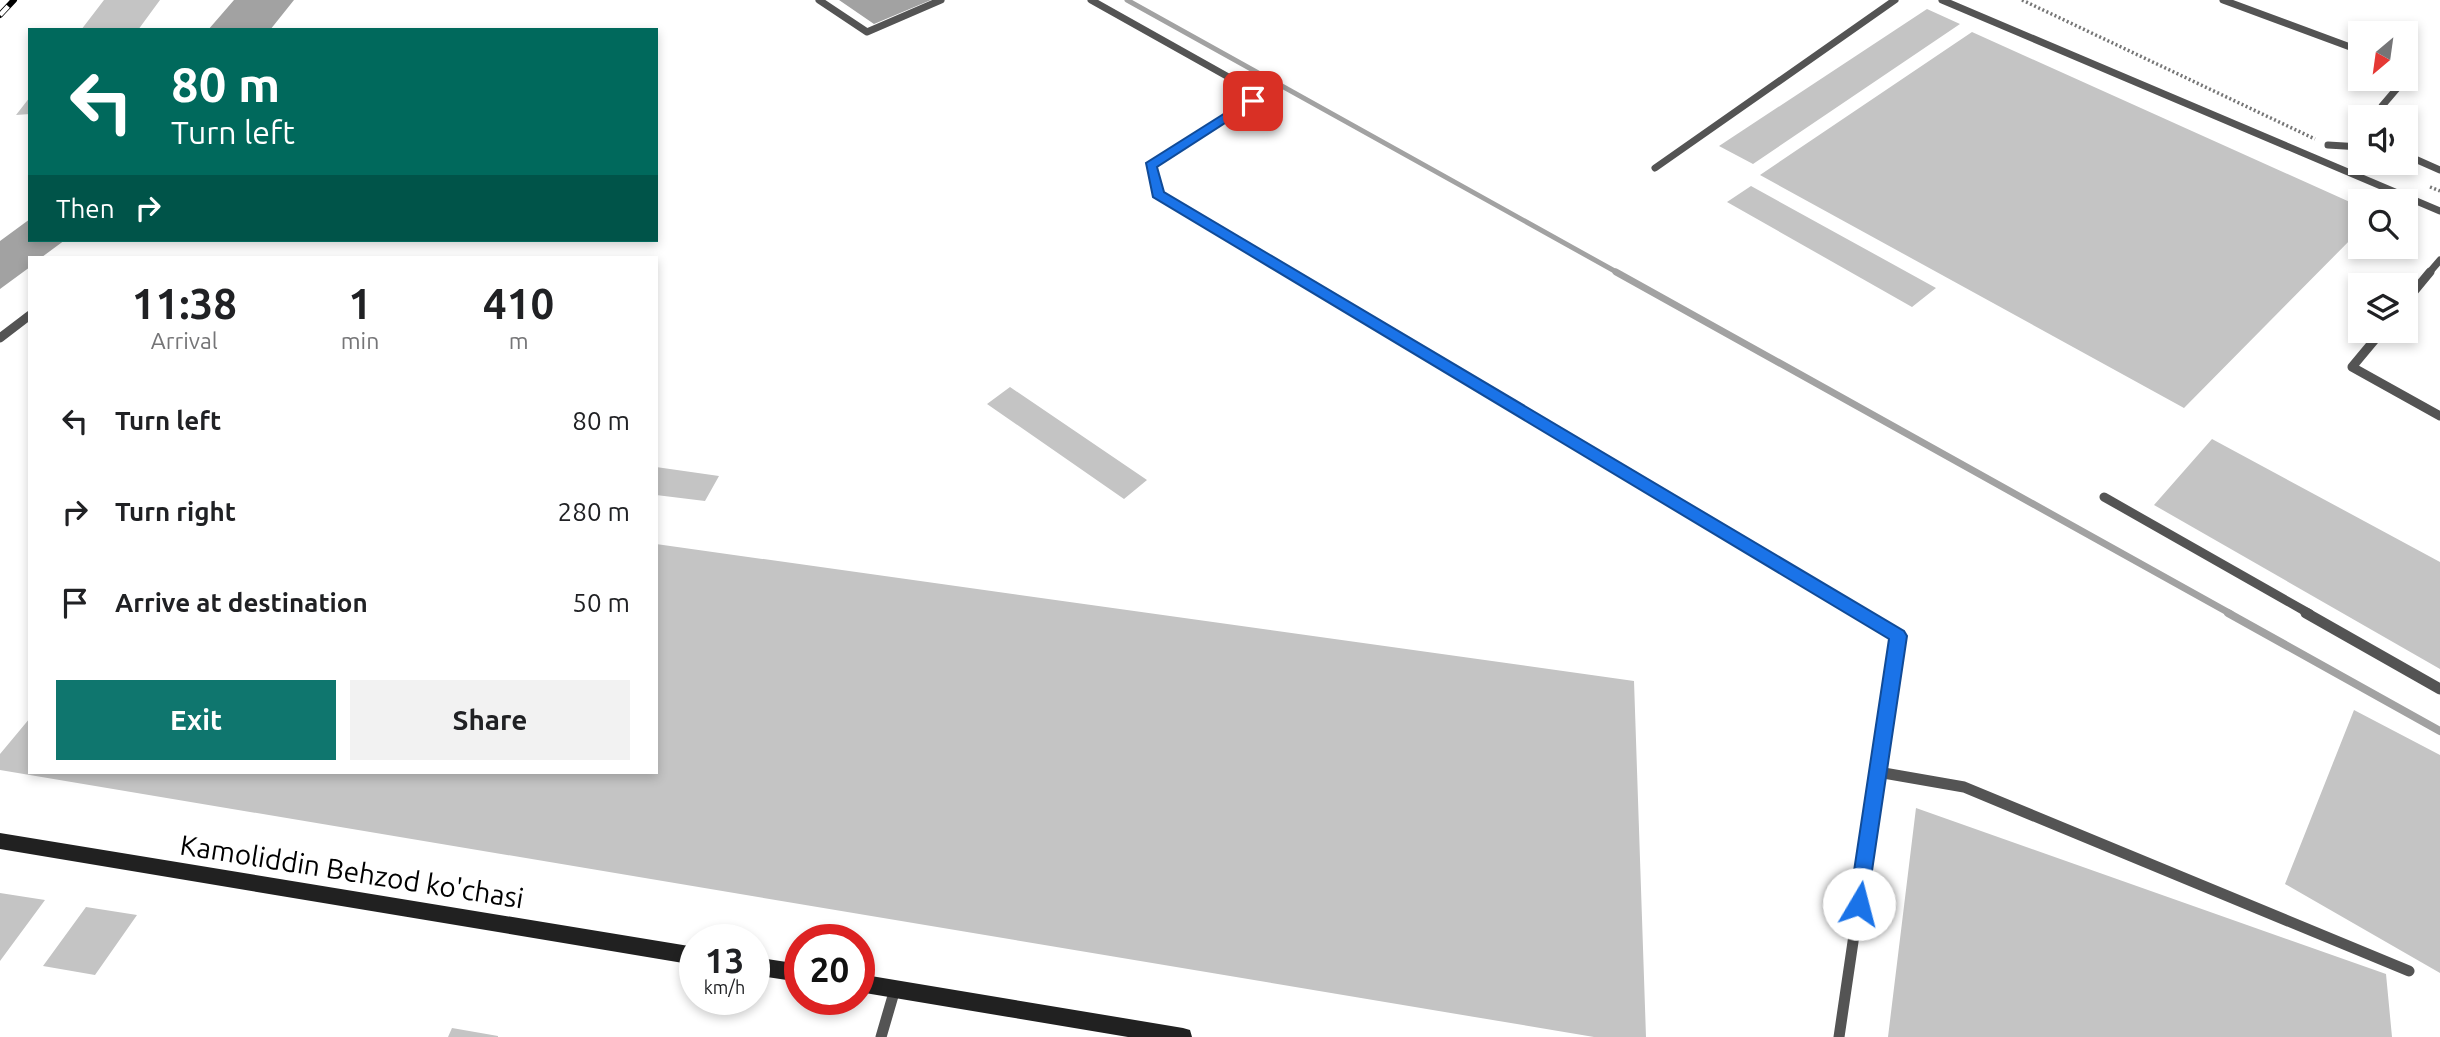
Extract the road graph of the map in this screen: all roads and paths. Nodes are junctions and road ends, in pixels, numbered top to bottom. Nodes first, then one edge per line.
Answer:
1 (818, 0) edge
2 (941, 0) edge
3 (1091, 0) edge
4 (1895, 0) edge
5 (1942, 0) edge
6 (2022, 0) edge
7 (2223, 0) edge
8 (2348, 46) edge
9 (2395, 91) edge
10 (2383, 105) edge
11 (2328, 145) joint
12 (2348, 146) edge
13 (2418, 160) edge
14 (1655, 168) dead end
15 (2440, 170) edge
16 (2440, 211) edge
17 (2440, 260) edge
18 (2418, 287) edge
19 (28, 317) edge
20 (0, 338) edge
21 (2372, 343) edge
22 (2440, 416) edge
23 (2104, 497) dead end
24 (2440, 689) edge
25 (1878, 772) junction
26 (0, 841) edge
27 (679, 953) edge
28 (2409, 971) dead end
29 (875, 986) edge
30 (895, 989) junction
31 (881, 1037) edge
32 (1183, 1037) edge
33 (1839, 1037) edge

1 - 2 lane
3 - 25 lane
4 - 14 lane
5 - 16 lane
6 - 11 path
7 - 8 lane
9 - 10 lane
11 - 12 lane
13 - 15 lane
17 - 18 lane
19 - 20 lane
21 - 22 lane
23 - 24 lane
25 - 28 lane
25 - 33 lane
26 - 27 main road, Kamoliddin Behzod ko'chasi
29 - 30 main road
30 - 31 lane
30 - 32 main road

